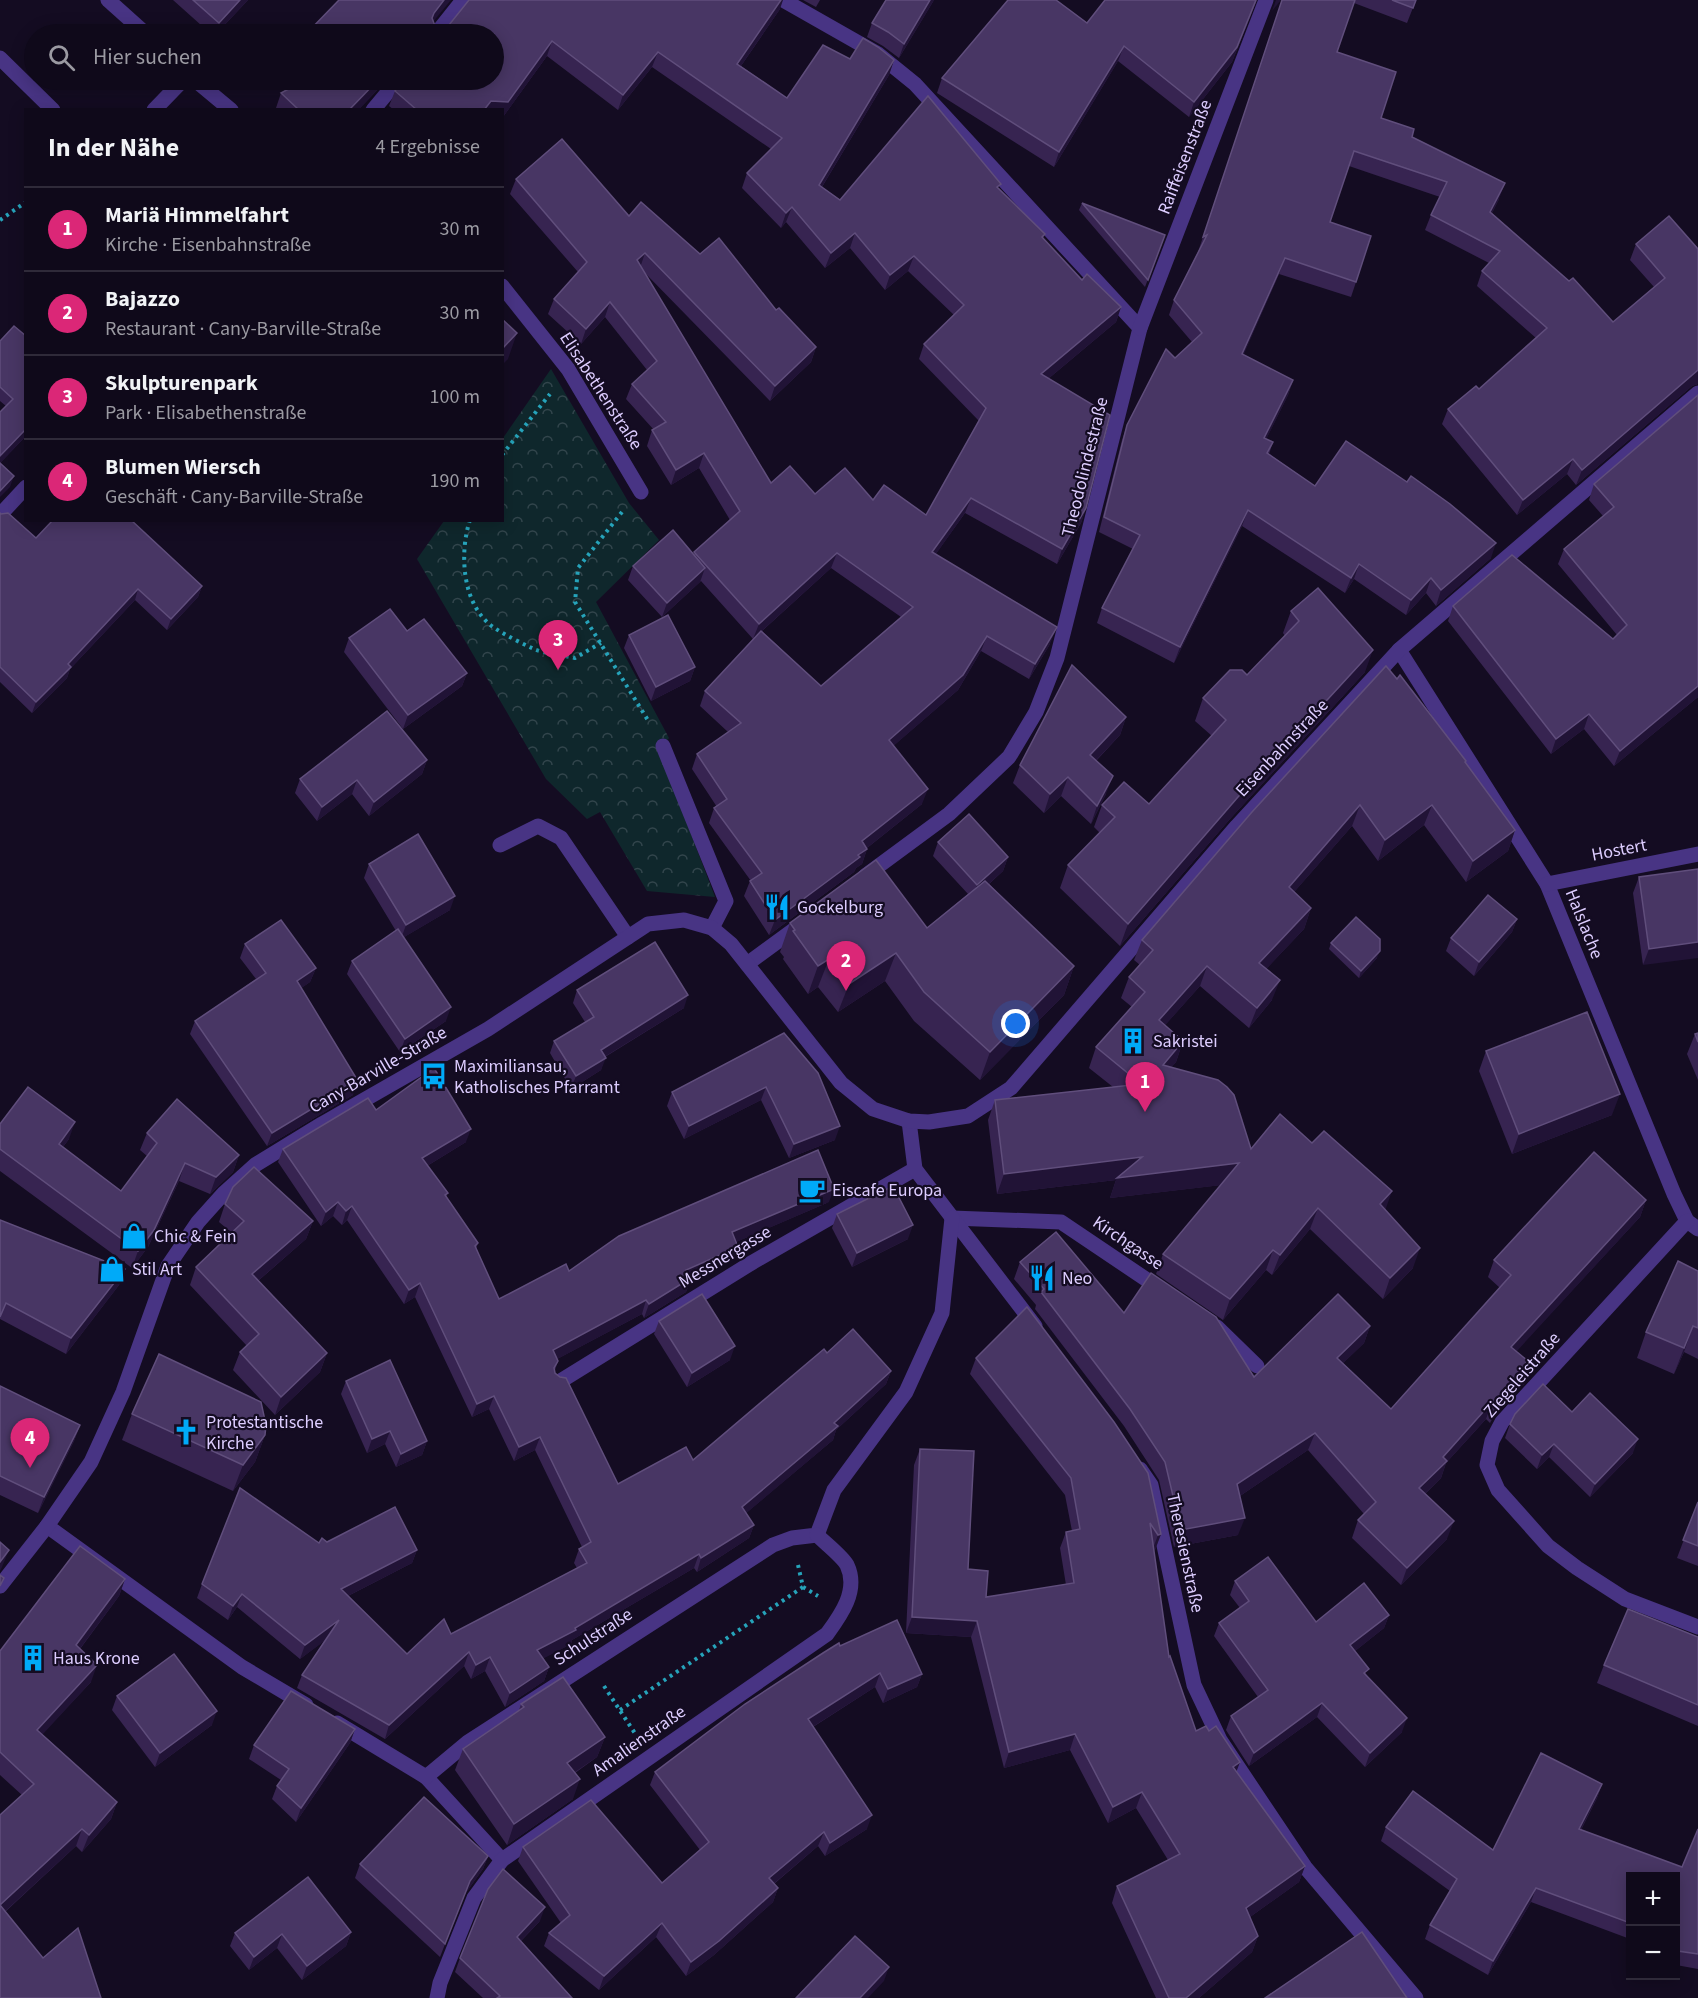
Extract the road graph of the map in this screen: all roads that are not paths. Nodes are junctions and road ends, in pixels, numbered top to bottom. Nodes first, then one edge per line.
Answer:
1 (108, 0) edge
2 (463, 0) edge
3 (783, 0) edge
4 (1266, 0) edge
5 (135, 24) edge
6 (444, 24) edge
7 (0, 58) edge
8 (24, 82) edge
9 (33, 90) edge
10 (173, 90) edge
11 (207, 90) edge
12 (390, 90) edge
13 (51, 108) edge
14 (156, 108) edge
15 (229, 108) edge
16 (375, 108) edge
17 (504, 289) edge
18 (1140, 328) junction
19 (1698, 393) edge
20 (24, 489) edge
21 (641, 492) road end
22 (0, 515) edge
23 (1399, 650) junction
24 (663, 746) road end
25 (500, 845) dead end
26 (1698, 854) edge
27 (1547, 884) junction
28 (853, 885) edge
29 (814, 914) edge
30 (712, 928) junction
31 (628, 937) junction
32 (747, 964) junction
33 (909, 1121) junction
34 (915, 1169) junction
35 (952, 1218) junction
36 (1693, 1225) edge
37 (1170, 1295) edge
38 (1200, 1316) edge
39 (1045, 1339) edge
40 (1257, 1366) dead end
41 (559, 1382) edge
42 (1134, 1459) edge
43 (47, 1526) junction
44 (817, 1535) junction
45 (0, 1586) edge
46 (1698, 1627) edge
47 (426, 1777) junction
48 (501, 1860) junction
49 (437, 1998) edge
50 (1416, 1998) edge

1 - 5 street
2 - 6 street
3 - 18 street
4 - 18 street, Raiffeisenstraße
7 - 8 street
9 - 13 street
10 - 14 street
11 - 15 street
12 - 16 street
17 - 21 street, Elisabethenstraße
18 - 28 street, Theodolindestraße
19 - 23 street, Eisenbahnstraße
20 - 22 street
23 - 27 street, Halslache
23 - 33 street, Eisenbahnstraße
24 - 30 street
25 - 31 street
26 - 27 street, Hostert
27 - 36 street, Halslache
29 - 32 street
30 - 31 street, Cany-Barville-Straße
30 - 32 street, Cany-Barville-Straße
31 - 43 street, Cany-Barville-Straße
32 - 33 street, Cany-Barville-Straße
33 - 34 street
34 - 35 street
34 - 41 street, Messnergasse
35 - 37 street, Kirchgasse
35 - 39 street
35 - 44 street
36 - 46 street, Ziegeleistraße
38 - 40 street
42 - 50 street, Theresienstraße
43 - 45 street, Cany-Barville-Straße
43 - 47 street
44 - 47 street, Schulstraße
44 - 48 street, Amalienstraße
47 - 48 street
48 - 49 street, Amalienstraße

